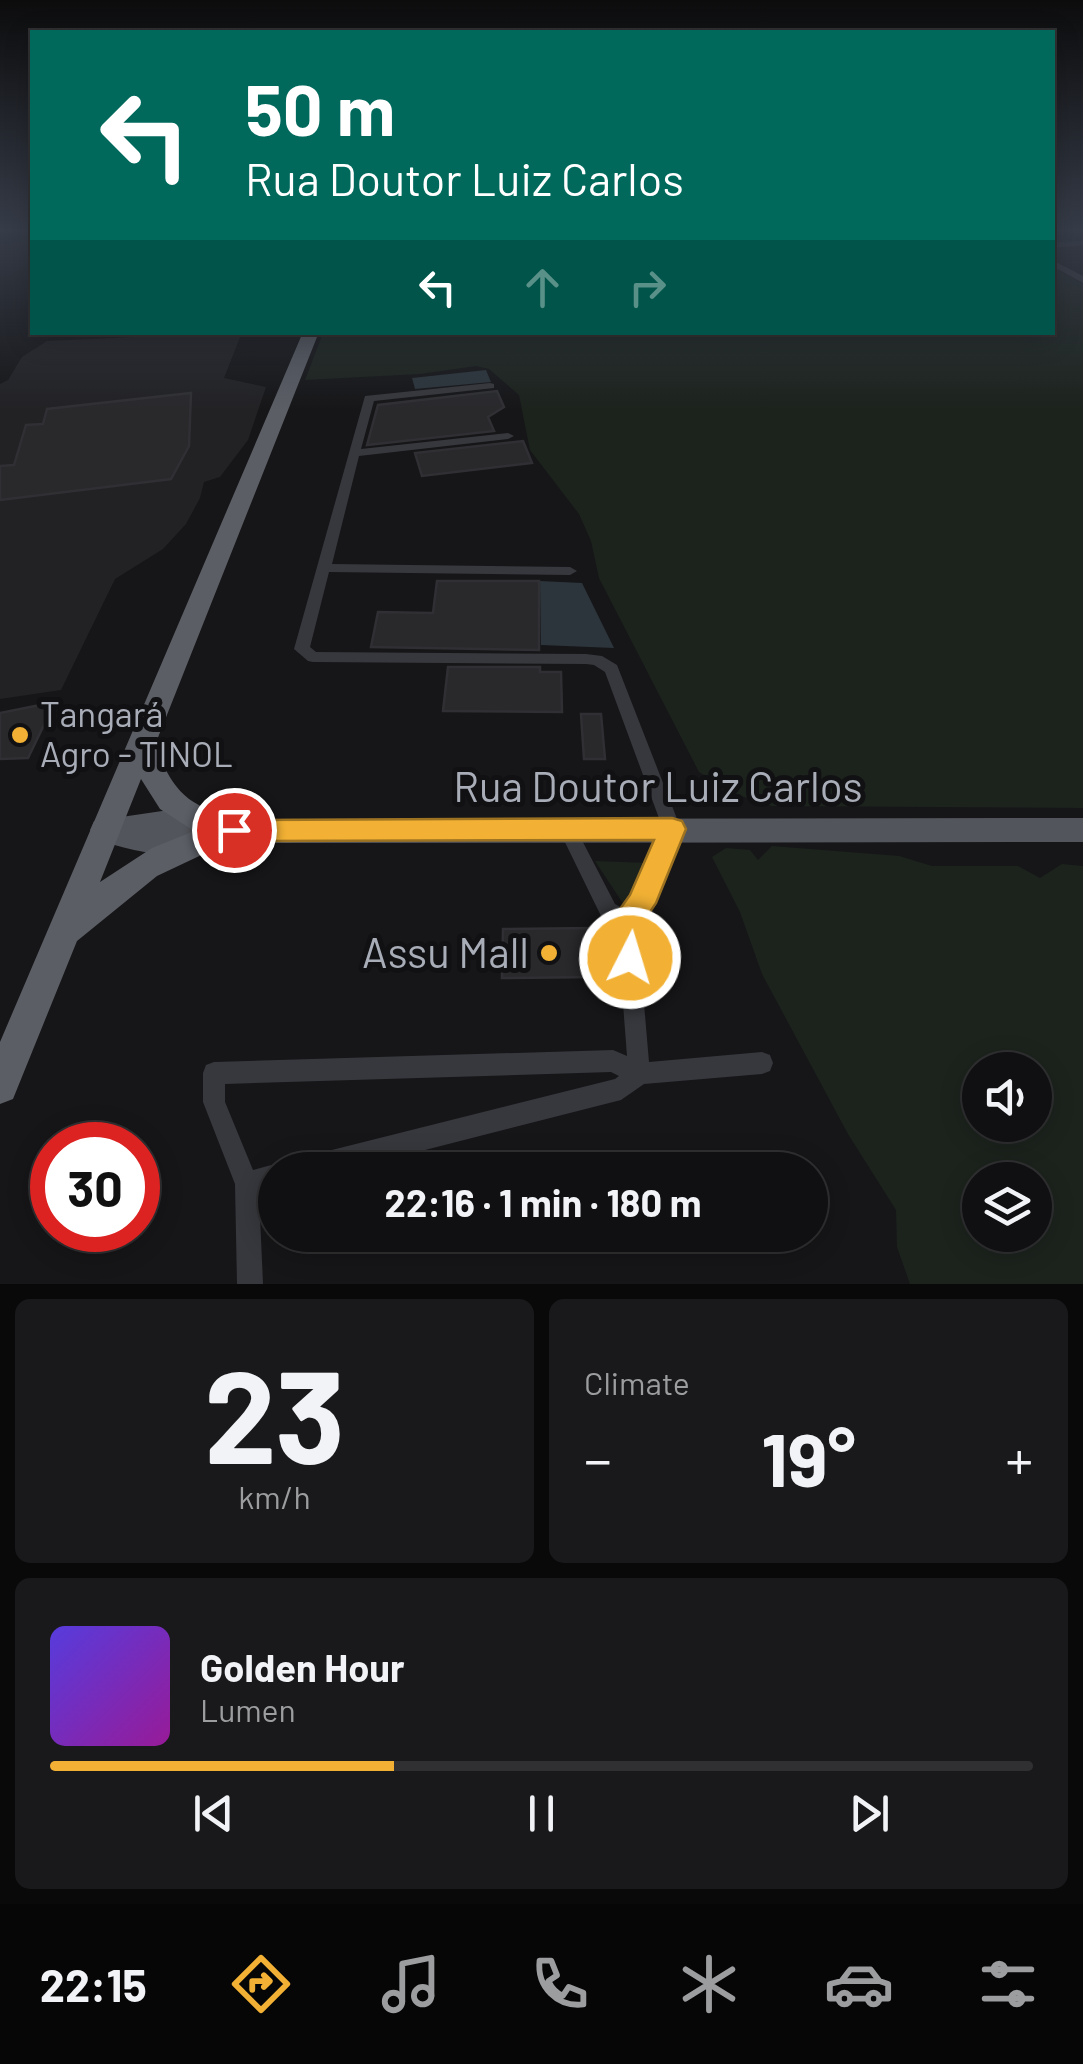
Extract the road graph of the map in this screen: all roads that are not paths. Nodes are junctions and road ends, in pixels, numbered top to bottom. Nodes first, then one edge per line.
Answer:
1 (309, 335) edge
2 (490, 386) dead end
3 (508, 436) dead end
4 (356, 453) junction
5 (322, 568) junction
6 (570, 571) dead end
7 (140, 745) junction
8 (567, 828) junction
9 (672, 829) junction
10 (106, 830) junction
11 (1083, 830) edge
12 (213, 831) junction
13 (627, 920) junction
14 (63, 933) junction
15 (762, 1063) dead end
16 (639, 1074) junction
17 (0, 1086) edge
18 (370, 1152) edge
19 (258, 1181) edge
20 (246, 1184) junction
21 (250, 1284) edge

1 - 7 highway
2 - 4 street
3 - 4 street
4 - 5 street
5 - 6 street
5 - 9 street
7 - 10 highway
7 - 12 highway
8 - 9 main road, Rua Doutor Luiz Carlos
8 - 12 main road, Rua Doutor Luiz Carlos
8 - 13 street
9 - 11 main road, Rua Doutor Luiz Carlos
9 - 13 street
10 - 12 main road, Rua Doutor Luiz Carlos
10 - 14 highway
12 - 14 highway
13 - 16 street
14 - 17 highway
15 - 16 street
16 - 18 street
16 - 20 street
19 - 20 street
20 - 21 street

